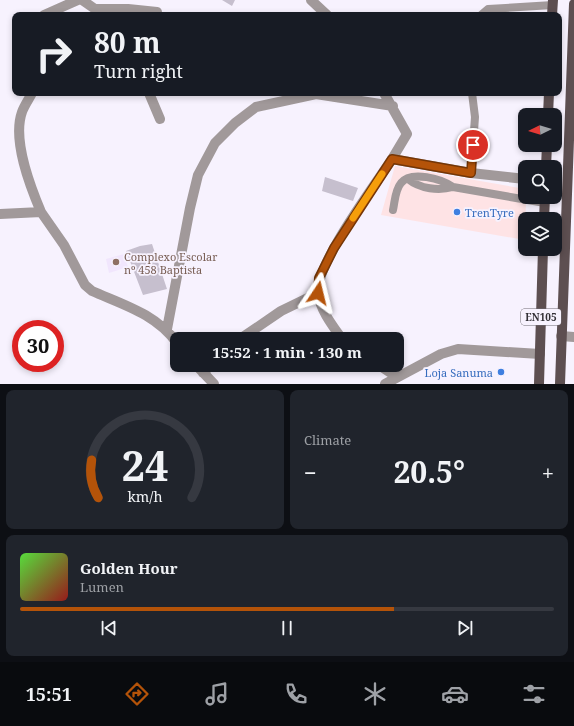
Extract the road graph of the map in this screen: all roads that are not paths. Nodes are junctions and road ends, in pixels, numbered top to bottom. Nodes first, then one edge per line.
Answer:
1 (78, 0) edge
2 (82, 0) edge
3 (311, 0) edge
4 (574, 4) edge
5 (552, 7) edge
6 (51, 12) edge
7 (123, 12) edge
8 (157, 12) dead end
9 (324, 12) edge
10 (484, 12) edge
11 (572, 74) edge
12 (30, 96) edge
13 (150, 96) edge
14 (307, 96) edge
15 (329, 96) edge
16 (386, 96) edge
17 (472, 96) edge
18 (549, 96) edge
19 (392, 106) junction
20 (548, 108) edge
21 (160, 119) dead end
22 (392, 159) junction
23 (471, 173) junction
24 (518, 178) edge
25 (518, 196) edge
26 (393, 210) dead end
27 (41, 212) junction
28 (0, 214) edge
29 (543, 256) edge
30 (318, 293) junction
31 (167, 329) junction
32 (250, 332) edge
33 (337, 332) edge
34 (170, 333) edge
35 (561, 336) junction
36 (574, 337) edge
37 (540, 354) junction
38 (203, 372) edge
39 (390, 372) edge
40 (397, 377) junction
41 (214, 384) edge
42 (385, 384) edge
43 (539, 384) edge
44 (560, 384) edge

1 - 6 street
2 - 7 street
3 - 9 street
4 - 11 main road, EN105
5 - 10 lane
7 - 8 street
11 - 35 main road, EN105
12 - 27 street
13 - 21 street
14 - 31 street
15 - 19 street
16 - 19 street
17 - 23 lane
18 - 20 main road
19 - 22 street
22 - 23 street
22 - 30 street
23 - 24 street
25 - 26 lane
27 - 28 street
27 - 31 street
29 - 37 main road, EN105
30 - 32 street
30 - 33 street
31 - 34 street
35 - 36 street
35 - 44 main road, EN105
37 - 40 street
37 - 43 main road, EN105
38 - 41 street
39 - 40 street
40 - 42 street

